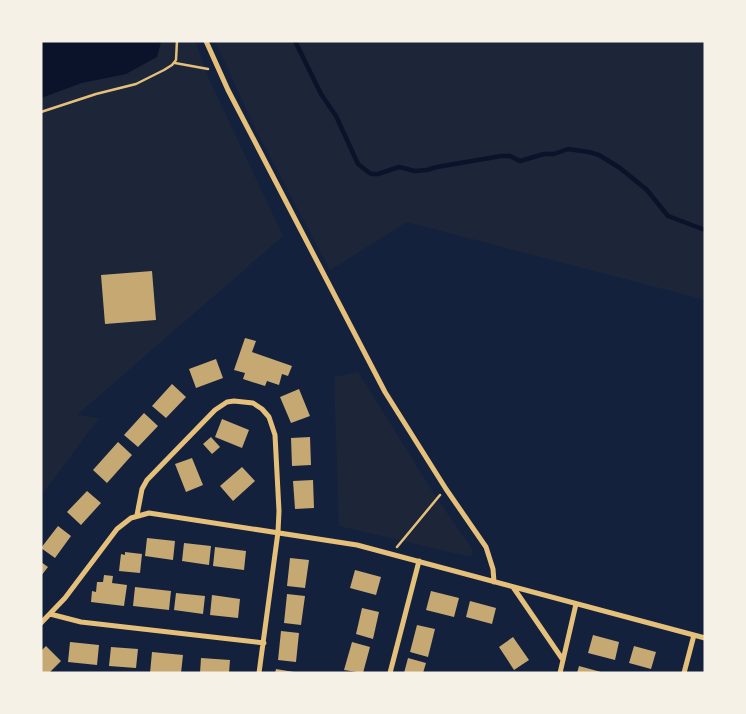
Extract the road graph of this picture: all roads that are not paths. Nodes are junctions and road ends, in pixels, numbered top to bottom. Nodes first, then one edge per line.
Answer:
1 (206, 41) edge
2 (137, 515) junction
3 (278, 532) junction
4 (419, 561) junction
5 (494, 582) junction
6 (513, 586) junction
7 (576, 604) junction
8 (50, 614) junction
9 (41, 623) edge
10 (694, 635) junction
11 (705, 638) edge
12 (264, 643) junction
13 (563, 660) junction
14 (259, 673) edge
15 (390, 673) edge
16 (560, 673) edge
17 (684, 673) edge

1 - 5 street
2 - 3 street
2 - 3 street
2 - 8 street
3 - 4 street
3 - 12 street
4 - 5 street
4 - 15 street
5 - 6 street
6 - 7 street
6 - 13 street
7 - 10 street
7 - 13 street
8 - 9 street
8 - 12 street
10 - 11 street
10 - 17 street
12 - 14 street
13 - 16 street

